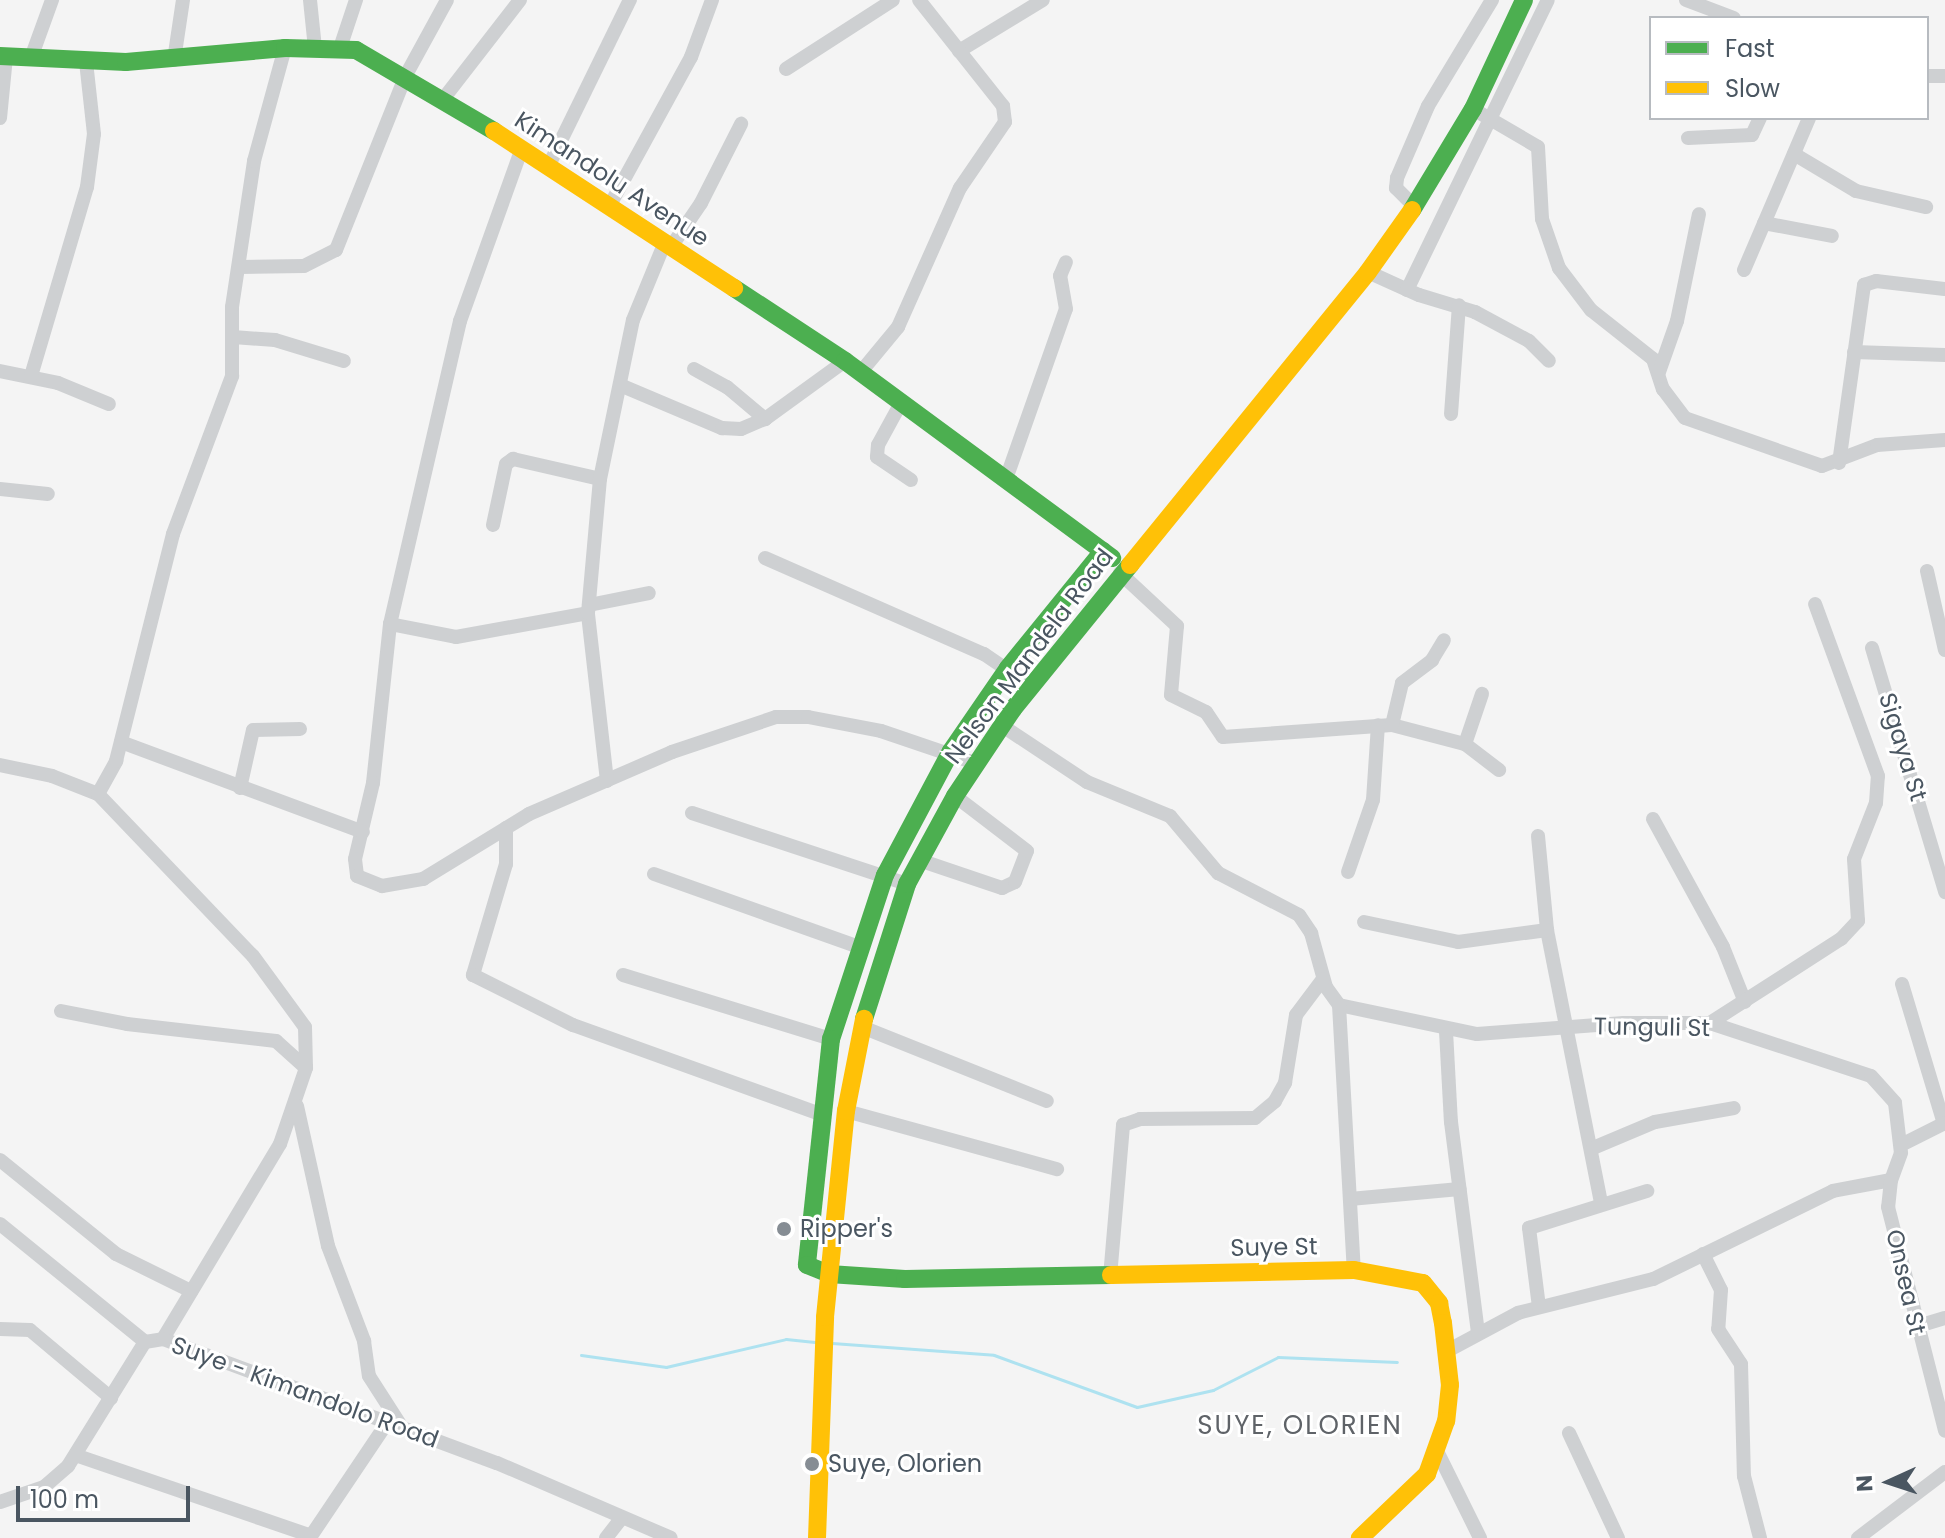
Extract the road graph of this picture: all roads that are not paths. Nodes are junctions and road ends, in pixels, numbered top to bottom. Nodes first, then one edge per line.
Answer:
1 (52, 0) edge
2 (183, 0) edge
3 (310, 0) edge
4 (356, 0) edge
5 (447, 0) edge
6 (520, 0) edge
7 (630, 0) edge
8 (712, 0) edge
9 (893, 0) edge
10 (1043, 0) edge
11 (1524, 0) edge
12 (1548, 0) edge
13 (1686, 0) edge
14 (1490, 1) edge
15 (926, 2) edge
16 (1729, 16) edge
17 (285, 48) junction
18 (315, 48) junction
19 (340, 48) junction
20 (959, 51) junction
21 (3, 56) edge
22 (31, 58) junction
23 (174, 60) junction
24 (86, 62) junction
25 (786, 69) dead end
26 (406, 75) junction
27 (444, 98) junction
28 (1473, 109) junction
29 (0, 118) edge
30 (1493, 119) junction
31 (1759, 120) edge
32 (1808, 120) edge
33 (741, 124) dead end
34 (1688, 138) dead end
35 (522, 148) junction
36 (1794, 154) junction
37 (549, 165) junction
38 (610, 205) junction
39 (1415, 207) junction
40 (1926, 207) dead end
41 (1699, 214) dead end
42 (1764, 223) junction
43 (1832, 236) dead end
44 (668, 244) junction
45 (1066, 262) dead end
46 (239, 267) junction
47 (1744, 270) dead end
48 (1368, 272) junction
49 (1945, 289) edge
50 (1407, 290) junction
51 (1459, 305) junction
52 (233, 337) junction
53 (1854, 352) junction
54 (1945, 355) edge
55 (344, 361) dead end
56 (845, 361) junction
57 (1549, 361) dead end
58 (694, 369) dead end
59 (0, 371) edge
60 (1659, 372) junction
61 (860, 373) junction
62 (31, 376) junction
63 (620, 385) junction
64 (902, 401) junction
65 (109, 404) dead end
66 (1451, 414) dead end
67 (765, 419) junction
68 (1945, 440) edge
69 (1839, 463) junction
70 (600, 479) junction
71 (1006, 479) junction
72 (911, 480) dead end
73 (0, 489) edge
74 (48, 494) dead end
75 (493, 525) dead end
76 (1103, 551) junction
77 (765, 558) dead end
78 (1122, 570) junction
79 (1927, 571) dead end
80 (649, 593) dead end
81 (1815, 604) dead end
82 (589, 609) junction
83 (390, 624) junction
84 (1444, 640) dead end
85 (1872, 648) dead end
86 (1945, 650) edge
87 (1008, 668) junction
88 (1031, 686) junction
89 (1482, 694) dead end
90 (1001, 725) junction
91 (1385, 725) junction
92 (300, 729) dead end
93 (121, 742) junction
94 (1465, 744) junction
95 (951, 751) junction
96 (975, 763) junction
97 (0, 765) edge
98 (1499, 770) dead end
99 (607, 781) junction
100 (240, 788) junction
101 (98, 794) junction
102 (955, 796) junction
103 (692, 813) dead end
104 (1653, 819) dead end
105 (506, 828) junction
106 (363, 832) junction
107 (1538, 836) dead end
108 (919, 860) junction
109 (1348, 872) dead end
110 (654, 874) dead end
111 (885, 875) junction
112 (907, 884) junction
113 (1945, 892) edge
114 (1364, 922) dead end
115 (1547, 930) junction
116 (859, 947) junction
117 (623, 975) dead end
118 (1323, 979) junction
119 (1902, 984) dead end
120 (1745, 1002) junction
121 (1339, 1005) junction
122 (61, 1011) dead end
123 (1710, 1023) junction
124 (862, 1027) junction
125 (1570, 1027) junction
126 (1446, 1031) junction
127 (831, 1039) junction
128 (306, 1068) junction
129 (1047, 1101) dead end
130 (297, 1106) junction
131 (1734, 1108) dead end
132 (846, 1111) junction
133 (820, 1114) junction
134 (1945, 1124) edge
135 (1901, 1145) junction
136 (1593, 1148) junction
137 (0, 1160) edge
138 (1057, 1169) dead end
139 (1891, 1180) junction
140 (1460, 1189) junction
141 (1647, 1191) dead end
142 (1350, 1199) junction
143 (1601, 1203) junction
144 (0, 1224) edge
145 (1703, 1254) junction
146 (1354, 1270) junction
147 (829, 1274) junction
148 (1110, 1277) junction
149 (191, 1291) junction
150 (1539, 1307) junction
151 (1945, 1318) edge
152 (1915, 1327) junction
153 (0, 1329) edge
154 (1478, 1332) junction
155 (163, 1339) junction
156 (145, 1342) junction
157 (1447, 1351) junction
158 (111, 1398) junction
159 (387, 1423) junction
160 (403, 1430) junction
161 (1945, 1431) edge
162 (1569, 1433) dead end
163 (1438, 1453) junction
164 (78, 1456) junction
165 (1945, 1472) edge
166 (0, 1502) edge
167 (621, 1519) junction
168 (606, 1538) edge
169 (671, 1538) edge
170 (817, 1538) edge
171 (1360, 1538) edge
172 (1480, 1538) edge
173 (1618, 1538) edge
174 (1760, 1538) edge
175 (1858, 1538) edge

1 - 22 street
2 - 23 street
3 - 18 street
4 - 19 street
5 - 26 street
6 - 27 street
7 - 37 street
8 - 38 street
9 - 25 street
10 - 20 street
11 - 28 street, Nelson Mandela Road
12 - 30 street
13 - 16 street
14 - 39 street
15 - 20 street
17 - 18 street, Kimandolu Avenue
17 - 23 street, Kimandolu Avenue
17 - 46 street
18 - 19 street, Kimandolu Avenue
19 - 26 street, Kimandolu Avenue
20 - 61 street
21 - 22 street, Kimandolu Avenue
21 - 29 street
22 - 24 street, Kimandolu Avenue
23 - 24 street, Kimandolu Avenue
24 - 62 street
26 - 27 street, Kimandolu Avenue
26 - 46 street
27 - 35 street, Kimandolu Avenue
28 - 30 street
28 - 39 street, Nelson Mandela Road
30 - 50 street
30 - 60 street
31 - 34 street
32 - 36 street
33 - 44 street
35 - 37 street, Kimandolu Avenue
35 - 83 street
36 - 40 street
36 - 42 street
37 - 38 street, Kimandolu Avenue
38 - 44 street, Kimandolu Avenue
39 - 48 street, Nelson Mandela Road
41 - 60 street
42 - 43 street
42 - 47 street
44 - 56 street, Kimandolu Avenue
44 - 63 street
45 - 71 street
46 - 52 street
48 - 50 street
48 - 78 street, Nelson Mandela Road
49 - 53 street
50 - 51 street
51 - 57 street
51 - 66 street
52 - 55 street
52 - 93 street
53 - 54 street
53 - 69 street
56 - 61 street, Kimandolu Avenue
56 - 67 street
58 - 67 street
59 - 62 street
60 - 69 street
61 - 64 street, Kimandolu Avenue
62 - 65 street
63 - 67 street
63 - 70 street
64 - 71 street, Kimandolu Avenue
64 - 72 street
68 - 69 street
70 - 75 street
70 - 82 street
71 - 76 street, Kimandolu Avenue
73 - 74 street
76 - 78 street, Kimandolu Avenue
76 - 87 street
77 - 87 street
78 - 88 street, Nelson Mandela Road
78 - 91 street
79 - 86 street
80 - 82 street
81 - 120 street
82 - 83 street
82 - 99 street
83 - 106 street
84 - 91 street
85 - 113 street, Sigaya St
87 - 88 street
87 - 95 street
88 - 90 street, Nelson Mandela Road
89 - 94 street
90 - 96 street, Nelson Mandela Road
90 - 118 street
91 - 94 street
91 - 109 street
92 - 100 street
93 - 100 street
93 - 101 street
94 - 98 street
95 - 96 street
95 - 99 street
95 - 111 street
96 - 102 street, Nelson Mandela Road
97 - 101 street
99 - 105 street
100 - 106 street
101 - 128 street
102 - 108 street, Nelson Mandela Road
102 - 108 street
103 - 111 street
104 - 120 street
105 - 106 street
105 - 133 street
107 - 115 street
108 - 112 street, Nelson Mandela Road
110 - 116 street
111 - 112 street
111 - 116 street
112 - 124 street, Nelson Mandela Road
114 - 115 street
115 - 125 street
116 - 127 street
117 - 127 street
118 - 121 street
118 - 148 street
119 - 134 street
120 - 123 street
121 - 126 street, Tunguli St
121 - 142 street
122 - 128 street
123 - 125 street, Tunguli St
123 - 135 street, Tunguli St
124 - 129 street
124 - 132 street, Nelson Mandela Road
125 - 126 street, Tunguli St
125 - 136 street
126 - 140 street
127 - 133 street
128 - 130 street
130 - 149 street
130 - 160 street
131 - 136 street
132 - 138 street
132 - 147 street, Nelson Mandela Road
133 - 147 street
134 - 135 street
135 - 139 street, Tunguli St
136 - 143 street
137 - 149 street
139 - 145 street
139 - 152 street, Onsea St
140 - 142 street
140 - 154 street
141 - 143 street
142 - 146 street
143 - 150 street
144 - 156 street
145 - 150 street
145 - 174 street
146 - 148 street, Suye St
146 - 157 street, Suye St
147 - 148 street, Suye St
147 - 170 street, Nelson Mandela Road
149 - 155 street
150 - 154 street
151 - 152 street
152 - 161 street, Onsea St
153 - 158 street
154 - 157 street
155 - 156 street, Suye - Kimandolo Road
155 - 159 street, Suye - Kimandolo Road
156 - 158 street, Suye - Kimandolo Road
157 - 163 street, Suye St
158 - 164 street, Suye - Kimandolo Road
159 - 160 street, Suye - Kimandolo Road
159 - 164 street
160 - 167 street, Suye - Kimandolo Road
162 - 173 street
163 - 171 street, Suye St
163 - 172 street
164 - 166 street, Suye - Kimandolo Road
165 - 175 street
167 - 168 street
167 - 169 street, Suye - Kimandolo Road

